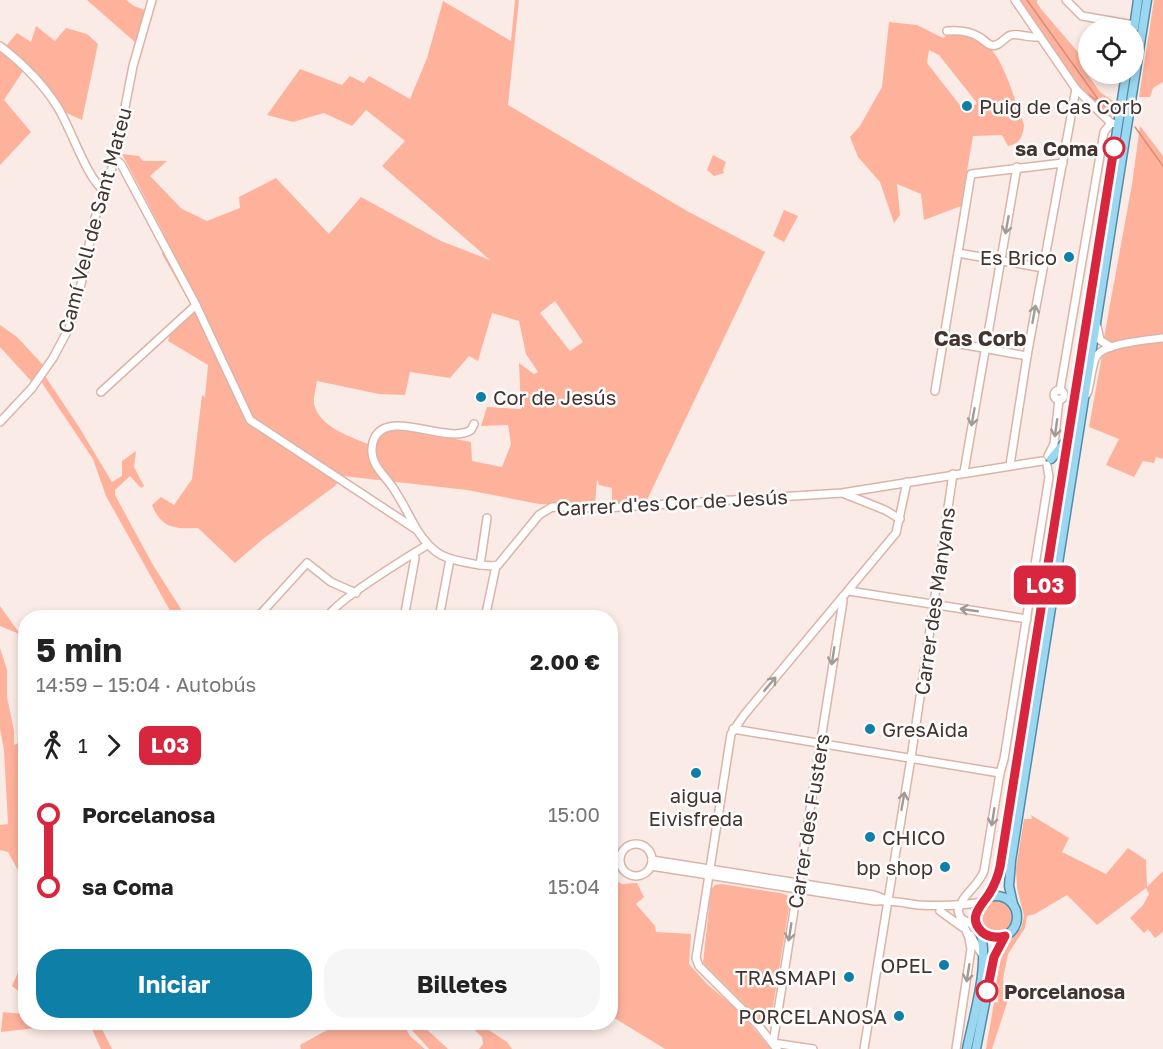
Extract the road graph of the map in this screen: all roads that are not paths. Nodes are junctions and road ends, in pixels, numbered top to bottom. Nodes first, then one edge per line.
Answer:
1 (152, 0) edge
2 (1015, 0) edge
3 (1066, 0) edge
4 (1138, 0) edge
5 (1147, 0) edge
6 (1091, 18) edge
7 (1135, 18) edge
8 (947, 31) dead end
9 (1039, 37) junction
10 (0, 46) edge
11 (1124, 84) edge
12 (1076, 89) junction
13 (1115, 124) junction
14 (115, 159) junction
15 (1063, 163) junction
16 (1017, 167) junction
17 (104, 191) junction
18 (958, 253) junction
19 (1000, 261) junction
20 (1043, 268) junction
21 (1094, 278) junction
22 (1078, 288) junction
23 (196, 305) junction
24 (1096, 323) junction
25 (1163, 338) edge
26 (944, 341) junction
27 (1111, 346) junction
28 (985, 349) junction
29 (1027, 356) junction
30 (935, 391) dead end
31 (101, 392) dead end
32 (1084, 402) junction
33 (0, 422) edge
34 (474, 424) dead end
35 (1069, 437) junction
36 (1048, 461) junction
37 (1010, 465) junction
38 (964, 472) junction
39 (953, 474) junction
40 (1062, 478) junction
41 (907, 482) junction
42 (843, 493) junction
43 (487, 518) dead end
44 (900, 519) junction
45 (417, 530) junction
46 (427, 545) junction
47 (414, 554) junction
48 (450, 559) junction
49 (480, 565) junction
50 (496, 566) junction
51 (849, 591) junction
52 (356, 593) junction
53 (843, 598) junction
54 (933, 605) junction
55 (264, 610) edge
56 (333, 610) edge
57 (405, 610) edge
58 (440, 610) edge
59 (487, 610) edge
60 (1026, 619) junction
61 (821, 624) junction
62 (838, 630) junction
63 (733, 729) junction
64 (820, 743) junction
65 (911, 758) junction
66 (1004, 759) junction
67 (1018, 761) junction
68 (1000, 773) junction
69 (652, 863) junction
70 (710, 872) junction
71 (798, 886) junction
72 (887, 900) junction
73 (983, 901) junction
74 (959, 904) junction
75 (1013, 904) junction
76 (920, 905) junction
77 (940, 911) junction
78 (959, 918) junction
79 (979, 929) junction
80 (967, 932) junction
81 (1005, 936) junction
82 (983, 957) junction
83 (775, 1046) edge
84 (813, 1049) edge
85 (864, 1049) edge
86 (956, 1049) edge
87 (967, 1049) edge
88 (976, 1049) edge

1 - 14 street, Camí Vell de Sant Mateu
2 - 9 street
3 - 6 street
4 - 7 main road
5 - 24 main road
8 - 9 street
9 - 12 street
10 - 17 street
11 - 13 main road
12 - 13 street
12 - 15 street
13 - 21 main road
13 - 22 street
14 - 17 street, Camí Vell de Sant Mateu
14 - 23 street
15 - 16 street
15 - 20 street
16 - 18 street
16 -> 19 street
17 - 33 street, Camí Vell de Sant Mateu
18 - 19 street
18 - 26 street
19 - 20 street
19 - 28 street
29 -> 20 street
21 - 22 street
21 - 35 main road
22 -> 36 street
23 - 31 street
23 - 45 street
24 - 27 street
24 - 32 main road
25 - 27 street
26 - 28 street
26 - 30 street
27 - 32 street
28 - 29 street
28 -> 38 street
29 - 37 street
32 - 75 main road
34 - 45 street
35 - 36 main road
35 - 40 main road
36 - 37 street, Carrer d'es Cor de Jesús
36 - 40 main road
36 - 60 street
37 - 38 street, Carrer d'es Cor de Jesús
38 - 39 street, Carrer d'es Cor de Jesús
39 - 41 street, Carrer d'es Cor de Jesús
39 - 54 street, Carrer des Manyans
40 - 67 main road
41 - 42 street, Carrer d'es Cor de Jesús
41 - 44 street
42 - 44 street
42 - 50 street, Carrer d'es Cor de Jesús
43 - 49 street
44 - 51 street
45 - 46 street
46 - 47 street
46 - 48 street
47 - 52 street
47 - 57 street
48 - 49 street
48 - 58 street
49 - 50 street
50 - 59 street
51 - 53 street
51 - 54 street
52 - 55 street
52 - 56 street
53 - 61 street
53 - 62 street, Carrer des Fusters
60 -> 54 street
54 - 65 street, Carrer des Manyans
60 - 66 street
61 - 62 street
63 -> 61 street
62 -> 64 street, Carrer des Fusters
63 - 64 street
63 - 70 street
64 - 65 street
64 - 71 street, Carrer des Fusters
65 - 68 street
72 -> 65 street, Carrer des Manyans
66 - 67 street
66 - 68 street
67 - 73 main road
68 -> 74 street
69 - 69 street
69 - 70 street
70 - 71 street
70 - 83 street
71 - 72 street
71 -> 83 street, Carrer des Fusters
72 - 76 street
72 - 85 street, Carrer des Manyans
73 - 74 street
73 - 75 main road
73 - 79 main road
74 - 76 street
74 - 78 street
75 - 81 main road
76 - 77 street
77 - 78 street
77 - 80 street
78 - 79 street
78 - 80 street
79 - 81 main road
79 - 82 main road
80 - 82 street
80 -> 86 street
81 - 88 main road
82 - 87 main road
83 - 84 street

